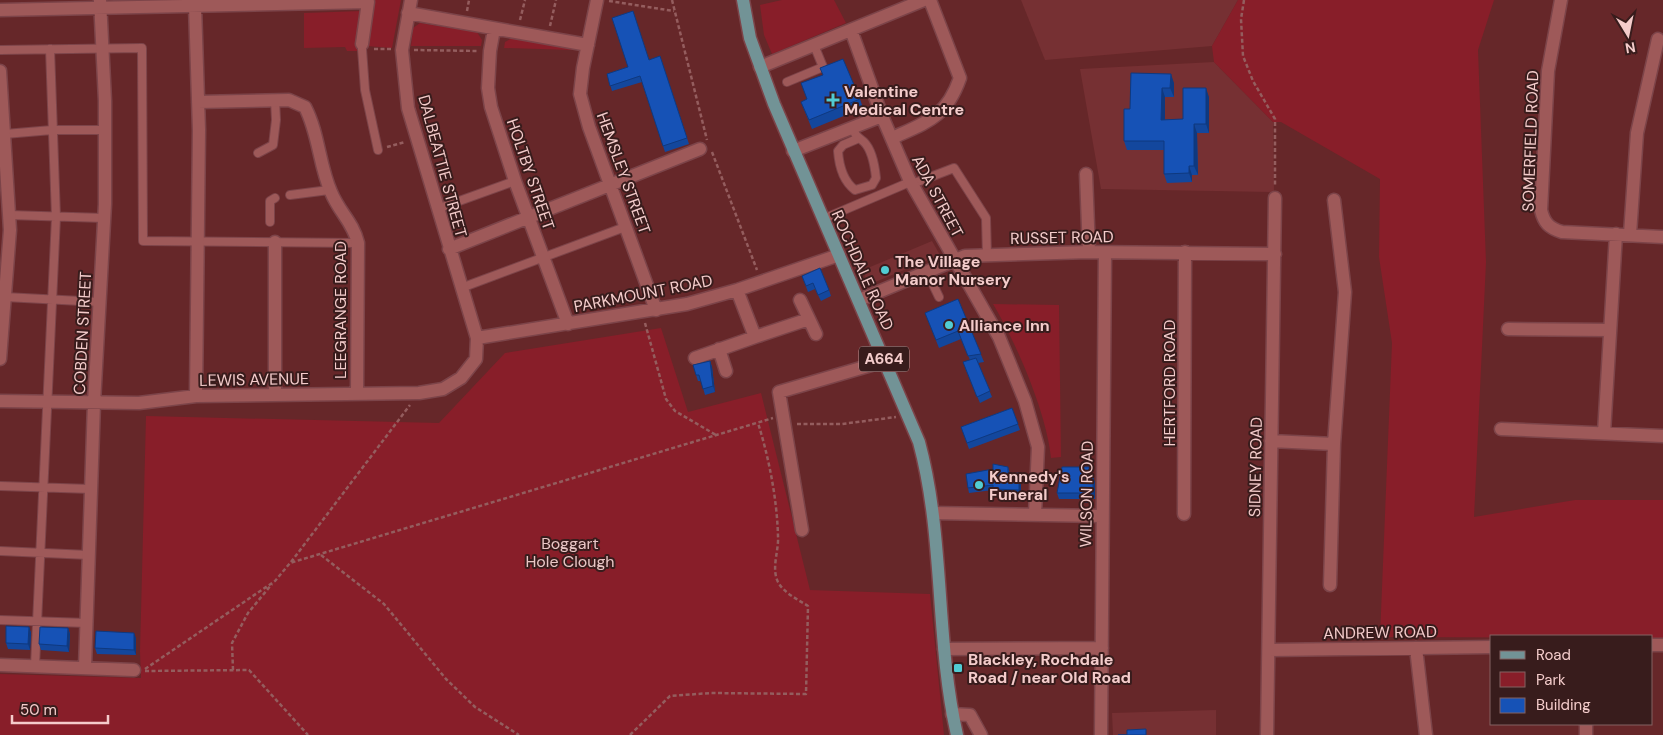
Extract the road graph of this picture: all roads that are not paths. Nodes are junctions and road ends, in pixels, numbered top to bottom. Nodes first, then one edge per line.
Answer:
1 (411, 0) edge
2 (599, 0) edge
3 (743, 0) edge
4 (924, 0) edge
5 (930, 0) edge
6 (1561, 0) edge
7 (229, 2) edge
8 (58, 4) edge
9 (100, 4) edge
10 (196, 6) junction
11 (0, 10) edge
12 (408, 13) junction
13 (494, 29) junction
14 (851, 30) junction
15 (1658, 39) dead end
16 (588, 45) junction
17 (814, 45) junction
18 (362, 46) joint
19 (102, 48) junction
20 (50, 49) junction
21 (0, 50) edge
22 (760, 67) junction
23 (0, 71) edge
24 (786, 82) dead end
25 (0, 91) edge
26 (275, 100) junction
27 (198, 102) junction
28 (882, 116) junction
29 (52, 130) junction
30 (105, 130) junction
31 (3, 132) edge
32 (855, 133) junction
33 (892, 138) junction
34 (706, 147) road end
35 (378, 150) road end
36 (793, 151) junction
37 (258, 153) dead end
38 (4, 169) edge
39 (1086, 174) dead end
40 (515, 181) junction
41 (911, 183) junction
42 (611, 186) junction
43 (330, 190) junction
44 (290, 195) dead end
45 (275, 198) dead end
46 (1275, 198) road end
47 (1334, 200) dead end
48 (437, 209) junction
49 (9, 215) junction
50 (56, 217) junction
51 (104, 218) junction
52 (529, 218) junction
53 (823, 219) junction
54 (270, 222) dead end
55 (625, 227) junction
56 (1616, 234) junction
57 (1630, 234) junction
58 (1663, 237) edge
59 (198, 238) junction
60 (274, 242) junction
61 (358, 243) junction
62 (449, 249) junction
63 (1089, 252) junction
64 (1105, 252) junction
65 (1185, 252) junction
66 (1275, 254) junction
67 (839, 255) junction
68 (986, 256) junction
69 (543, 258) junction
70 (953, 259) junction
71 (927, 272) junction
72 (461, 288) junction
73 (737, 290) junction
74 (939, 296) dead end
75 (5, 297) junction
76 (52, 299) junction
77 (800, 300) dead end
78 (859, 300) junction
79 (100, 302) junction
80 (656, 310) junction
81 (809, 319) junction
82 (568, 324) junction
83 (1508, 329) dead end
84 (1609, 330) junction
85 (816, 334) dead end
86 (755, 337) junction
87 (477, 338) junction
88 (719, 349) junction
89 (695, 358) dead end
90 (0, 359) edge
91 (885, 361) junction
92 (726, 371) dead end
93 (275, 394) junction
94 (357, 394) junction
95 (196, 396) junction
96 (0, 401) edge
97 (47, 402) junction
98 (94, 403) junction
99 (1500, 429) dead end
100 (1604, 433) junction
101 (1663, 436) edge
102 (1271, 441) junction
103 (1334, 444) junction
104 (0, 486) edge
105 (43, 488) junction
106 (91, 489) junction
107 (934, 513) junction
108 (1035, 514) junction
109 (1184, 514) dead end
110 (1102, 516) junction
111 (802, 530) dead end
112 (0, 551) edge
113 (40, 553) junction
114 (89, 555) junction
115 (1330, 585) dead end
116 (0, 620) edge
117 (37, 621) junction
118 (86, 622) junction
119 (1490, 647) edge
120 (1102, 648) junction
121 (1416, 648) junction
122 (944, 649) junction
123 (1269, 650) junction
124 (0, 665) edge
125 (35, 666) junction
126 (85, 667) junction
127 (134, 670) dead end
128 (952, 714) junction
129 (957, 735) edge
130 (981, 735) edge
131 (1101, 735) edge
132 (1267, 735) edge
133 (1426, 735) edge

1 - 12 street, DALBEATTIE STREET
2 - 16 street, HEMSLEY STREET
3 - 22 main road, ROCHDALE ROAD / A664
4 - 14 street
5 - 33 street
6 - 56 street, SOMERFIELD ROAD
7 - 10 street
7 - 18 street
8 - 9 street
8 - 11 street
9 - 10 street
9 - 19 street, COBDEN STREET
10 - 27 street
12 - 13 street
12 - 48 street, DALBEATTIE STREET
13 - 16 street
13 - 40 street, HOLTBY STREET
14 - 17 street
14 - 28 street, ADA STREET
15 - 57 street
16 - 42 street, HEMSLEY STREET
17 - 22 street
17 - 24 lane
18 - 35 lane
19 - 20 lane
19 - 30 street, COBDEN STREET
19 - 59 lane
20 - 21 lane
20 - 29 lane
22 - 36 main road, ROCHDALE ROAD / A664
23 - 25 street
25 - 31 street
26 - 27 street, LEEGRANGE ROAD
26 - 37 lane
26 - 43 street, LEEGRANGE ROAD
27 - 59 street
28 - 32 street
28 - 33 street, ADA STREET
29 - 30 lane
29 - 31 lane
29 - 50 lane
30 - 51 street, COBDEN STREET
31 - 38 street
32 - 32 lane
32 - 36 street
33 - 41 street, ADA STREET
34 - 42 street
36 - 53 main road, ROCHDALE ROAD / A664
38 - 49 street
39 - 63 street
40 - 48 lane
40 - 52 street, HOLTBY STREET
41 - 53 lane
41 - 68 lane
41 - 70 street, ADA STREET
42 - 52 street
42 - 55 street, HEMSLEY STREET
43 - 44 lane
43 - 61 street, LEEGRANGE ROAD
45 - 54 lane
46 - 66 street, SIDNEY ROAD
47 - 103 street
48 - 62 street, DALBEATTIE STREET
49 - 50 lane
49 - 75 street
50 - 51 lane
50 - 76 lane
51 - 79 street, COBDEN STREET
52 - 62 street
52 - 69 street, HOLTBY STREET
53 - 67 main road, ROCHDALE ROAD / A664
55 - 69 lane
55 - 80 street, HEMSLEY STREET
56 - 57 street, SOMERFIELD ROAD
56 - 84 street
57 - 58 street, SOMERFIELD ROAD
59 - 60 lane
59 - 95 street
60 - 61 lane
60 - 93 street
61 - 94 street, LEEGRANGE ROAD
62 - 72 street, DALBEATTIE STREET
63 - 64 street, RUSSET ROAD
63 - 68 street, RUSSET ROAD
64 - 65 street, RUSSET ROAD
64 - 110 street, WILSON ROAD
65 - 66 street, RUSSET ROAD
65 - 109 street, HERTFORD ROAD
66 - 102 street, SIDNEY ROAD
67 - 73 street, PARKMOUNT ROAD
67 - 78 main road, ROCHDALE ROAD / A664
68 - 70 street, RUSSET ROAD
69 - 72 lane
69 - 82 street, HOLTBY STREET
70 - 71 street, RUSSET ROAD
70 - 108 street, ADA STREET
71 - 74 lane
71 - 78 street, RUSSET ROAD
72 - 87 street, DALBEATTIE STREET
73 - 80 street, PARKMOUNT ROAD
73 - 86 street
75 - 76 lane
75 - 90 street
76 - 79 lane
76 - 97 lane
77 - 81 street
78 - 91 main road, ROCHDALE ROAD / A664
79 - 98 street, COBDEN STREET
80 - 82 street, PARKMOUNT ROAD
81 - 85 street
81 - 86 street
82 - 87 street, PARKMOUNT ROAD
83 - 84 street
84 - 100 street
86 - 88 street
87 - 94 street, LEWIS AVENUE
88 - 89 street
88 - 92 street
91 - 107 main road, ROCHDALE ROAD / A664
91 - 111 street
93 - 94 street, LEWIS AVENUE
93 - 95 street, LEWIS AVENUE
95 - 98 street, LEWIS AVENUE
96 - 97 street, LEWIS AVENUE
97 - 98 street, LEWIS AVENUE
97 - 105 lane
98 - 106 street, COBDEN STREET
99 - 100 street
100 - 101 street
102 - 103 street
102 - 123 street, SIDNEY ROAD
103 - 115 street
104 - 105 lane
105 - 106 lane
105 - 113 lane
106 - 114 street, COBDEN STREET
107 - 108 street
107 - 122 main road, ROCHDALE ROAD / A664
108 - 110 street
110 - 120 street, WILSON ROAD
112 - 113 lane
113 - 114 lane
113 - 117 lane
114 - 118 street, COBDEN STREET
116 - 117 lane
117 - 118 lane
117 - 125 lane
118 - 126 street, COBDEN STREET
119 - 121 street, ANDREW ROAD
120 - 122 street
120 - 131 street, WILSON ROAD
121 - 123 street, ANDREW ROAD
121 - 133 street
122 - 128 main road, ROCHDALE ROAD / A664
123 - 132 street, SIDNEY ROAD
124 - 125 street
125 - 126 street
126 - 127 street
128 - 129 main road, ROCHDALE ROAD / A664
128 - 130 street

